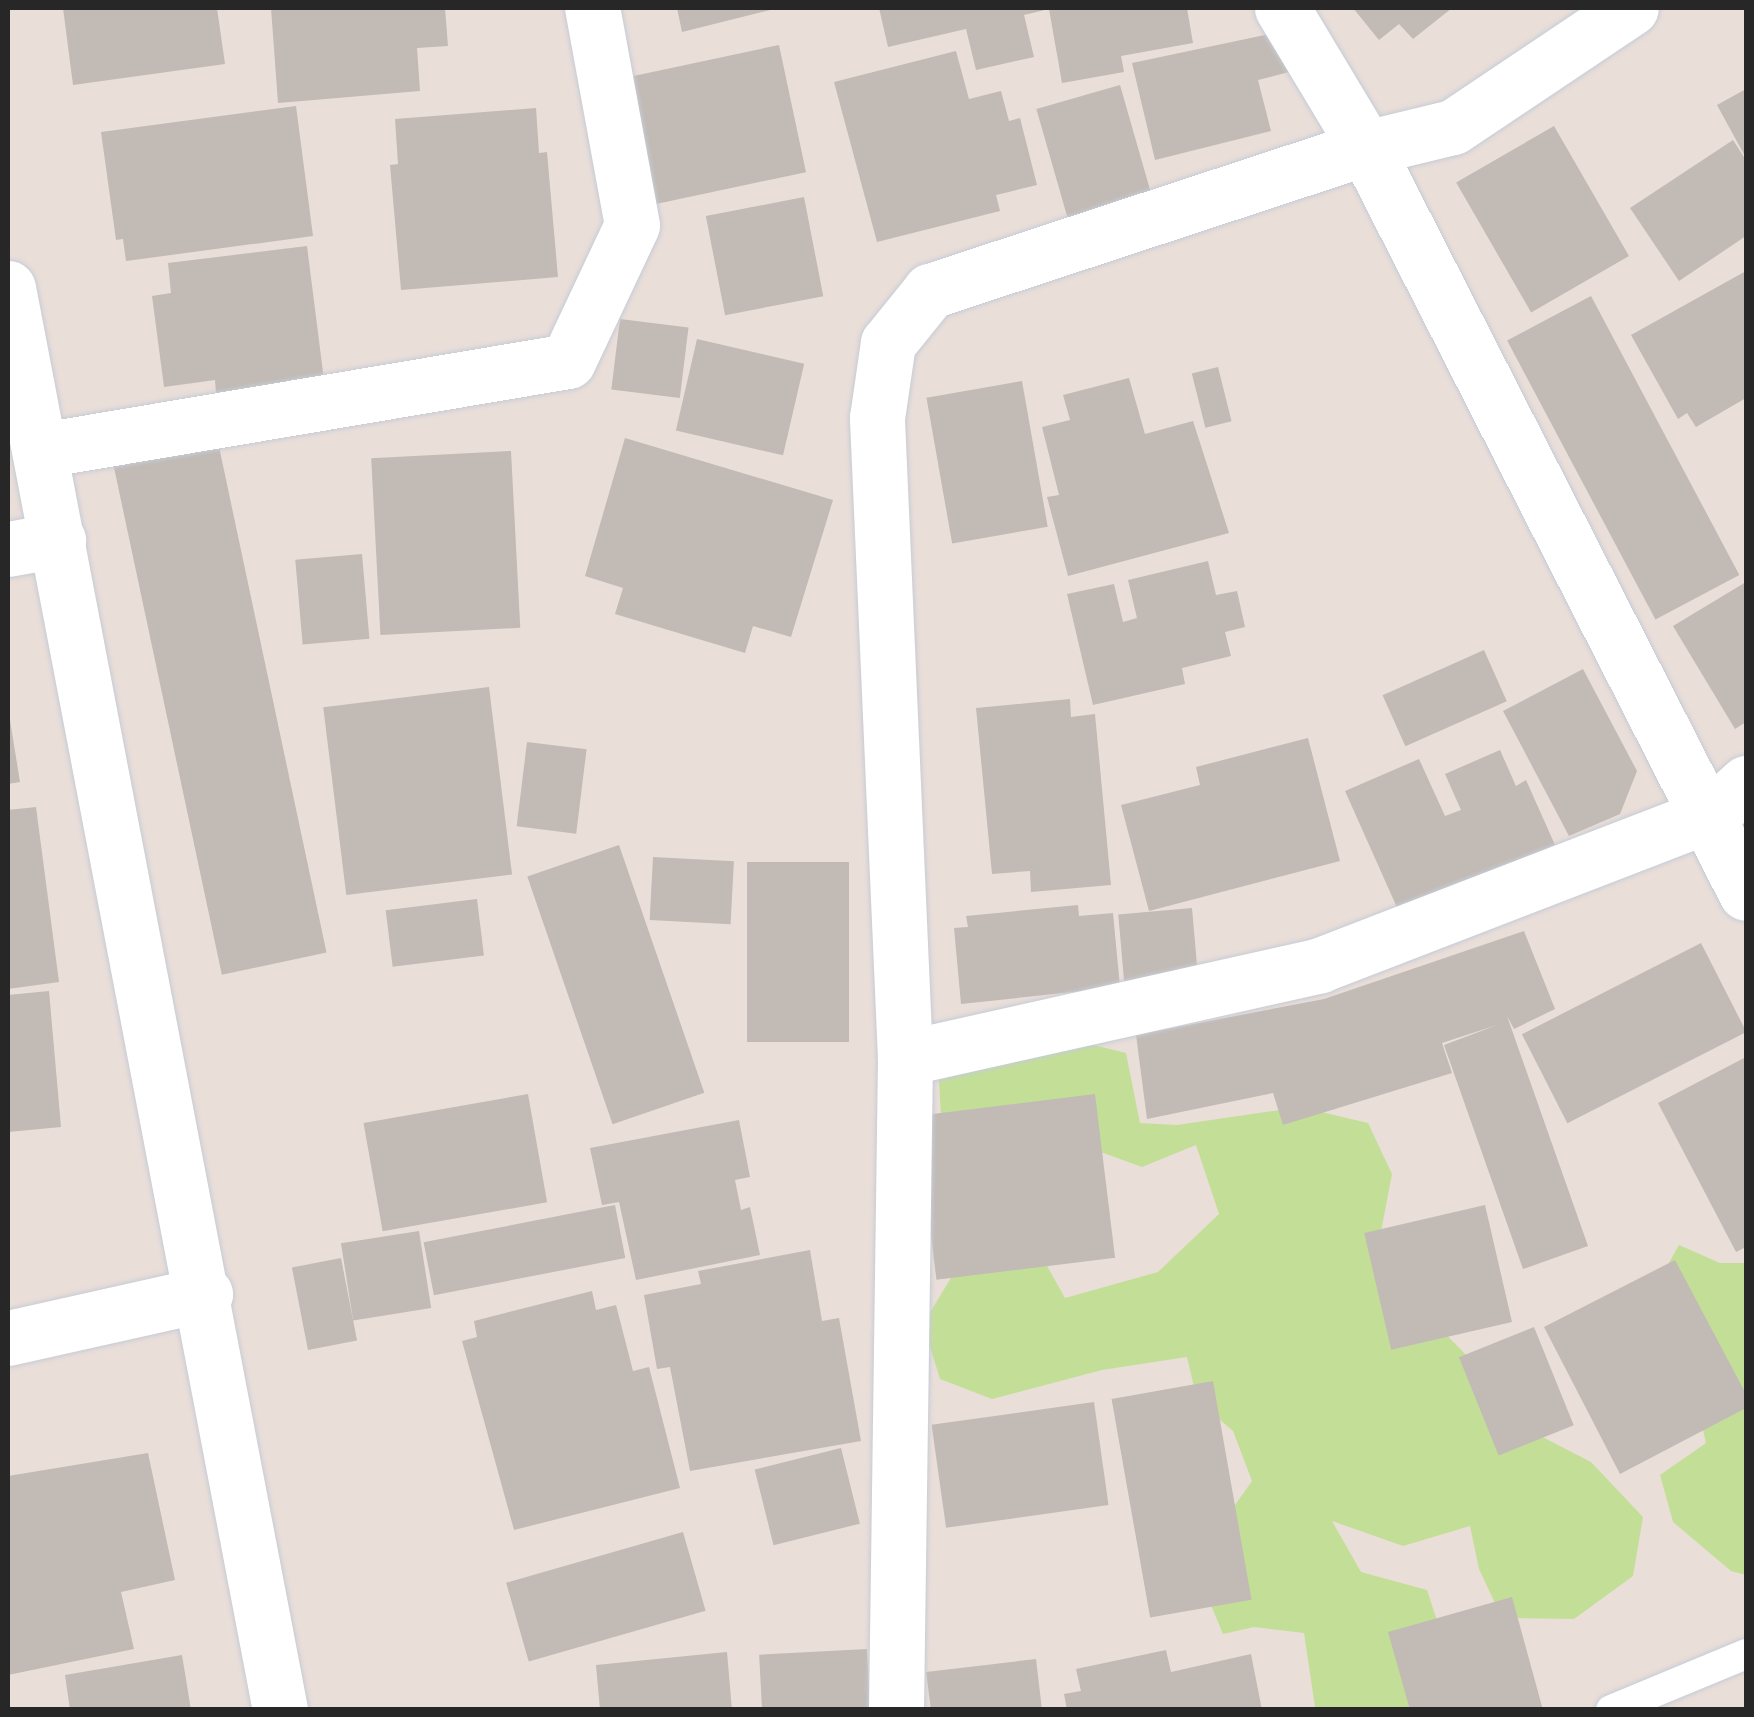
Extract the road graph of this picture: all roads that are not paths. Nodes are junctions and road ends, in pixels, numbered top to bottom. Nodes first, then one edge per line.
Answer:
1 (592, 8) edge
2 (1282, 8) edge
3 (1630, 8) edge
4 (1366, 148) junction
5 (8, 288) edge
6 (42, 450) junction
7 (33, 545) edge
8 (1729, 799) edge
9 (1746, 892) edge
10 (906, 1058) junction
11 (205, 1294) junction
12 (8, 1338) edge
13 (1746, 1654) edge
14 (280, 1710) edge
15 (896, 1710) edge
16 (1612, 1710) edge

1 - 6 street
2 - 4 street
3 - 4 street
4 - 8 street
4 - 10 street
5 - 6 street
6 - 7 street
7 - 11 street
8 - 9 street
8 - 10 street
10 - 15 street
11 - 12 street
11 - 14 street
13 - 16 lane

